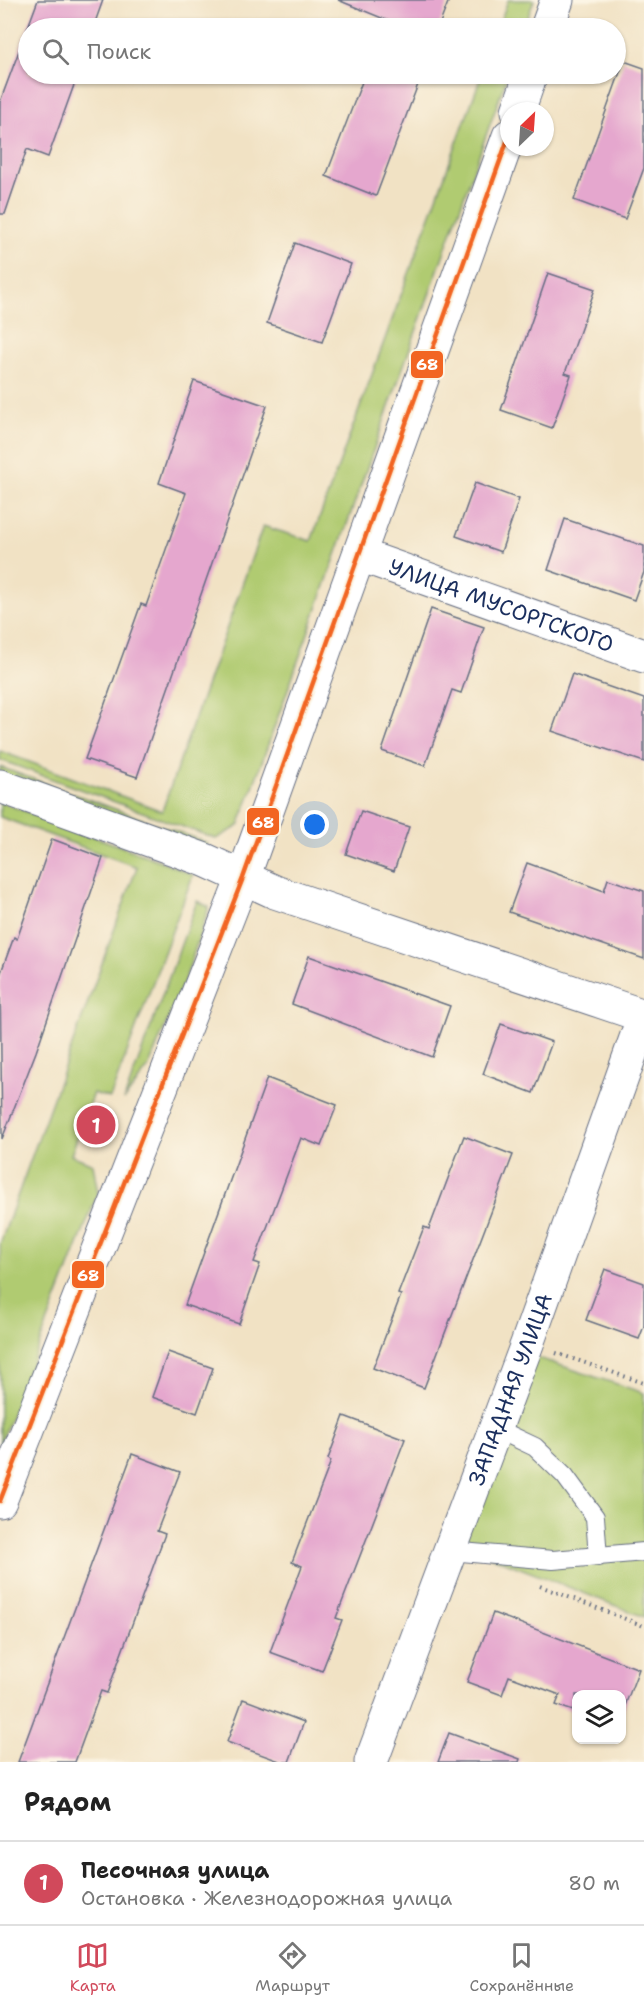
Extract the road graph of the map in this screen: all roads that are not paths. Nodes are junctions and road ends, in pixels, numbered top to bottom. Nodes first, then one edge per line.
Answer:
1 (557, 0) edge
2 (551, 18) edge
3 (527, 84) edge
4 (521, 102) edge
5 (502, 156) edge
6 (360, 555) junction
7 (644, 656) edge
8 (0, 786) edge
9 (243, 878) junction
10 (644, 1016) edge
11 (495, 1428) junction
12 (0, 1501) edge
13 (450, 1551) junction
14 (644, 1552) edge
15 (598, 1557) junction
16 (371, 1762) edge

1 - 2 street
3 - 4 street
5 - 6 street
6 - 7 street, УЛИЦА МУСОРГСКОГО
6 - 9 street
8 - 9 street
9 - 10 street
9 - 12 street
10 - 11 street, ЗАПАДНАЯ УЛИЦА
11 - 13 street, ЗАПАДНАЯ УЛИЦА
11 - 15 lane
13 - 15 lane
13 - 16 street, ЗАПАДНАЯ УЛИЦА
14 - 15 lane

